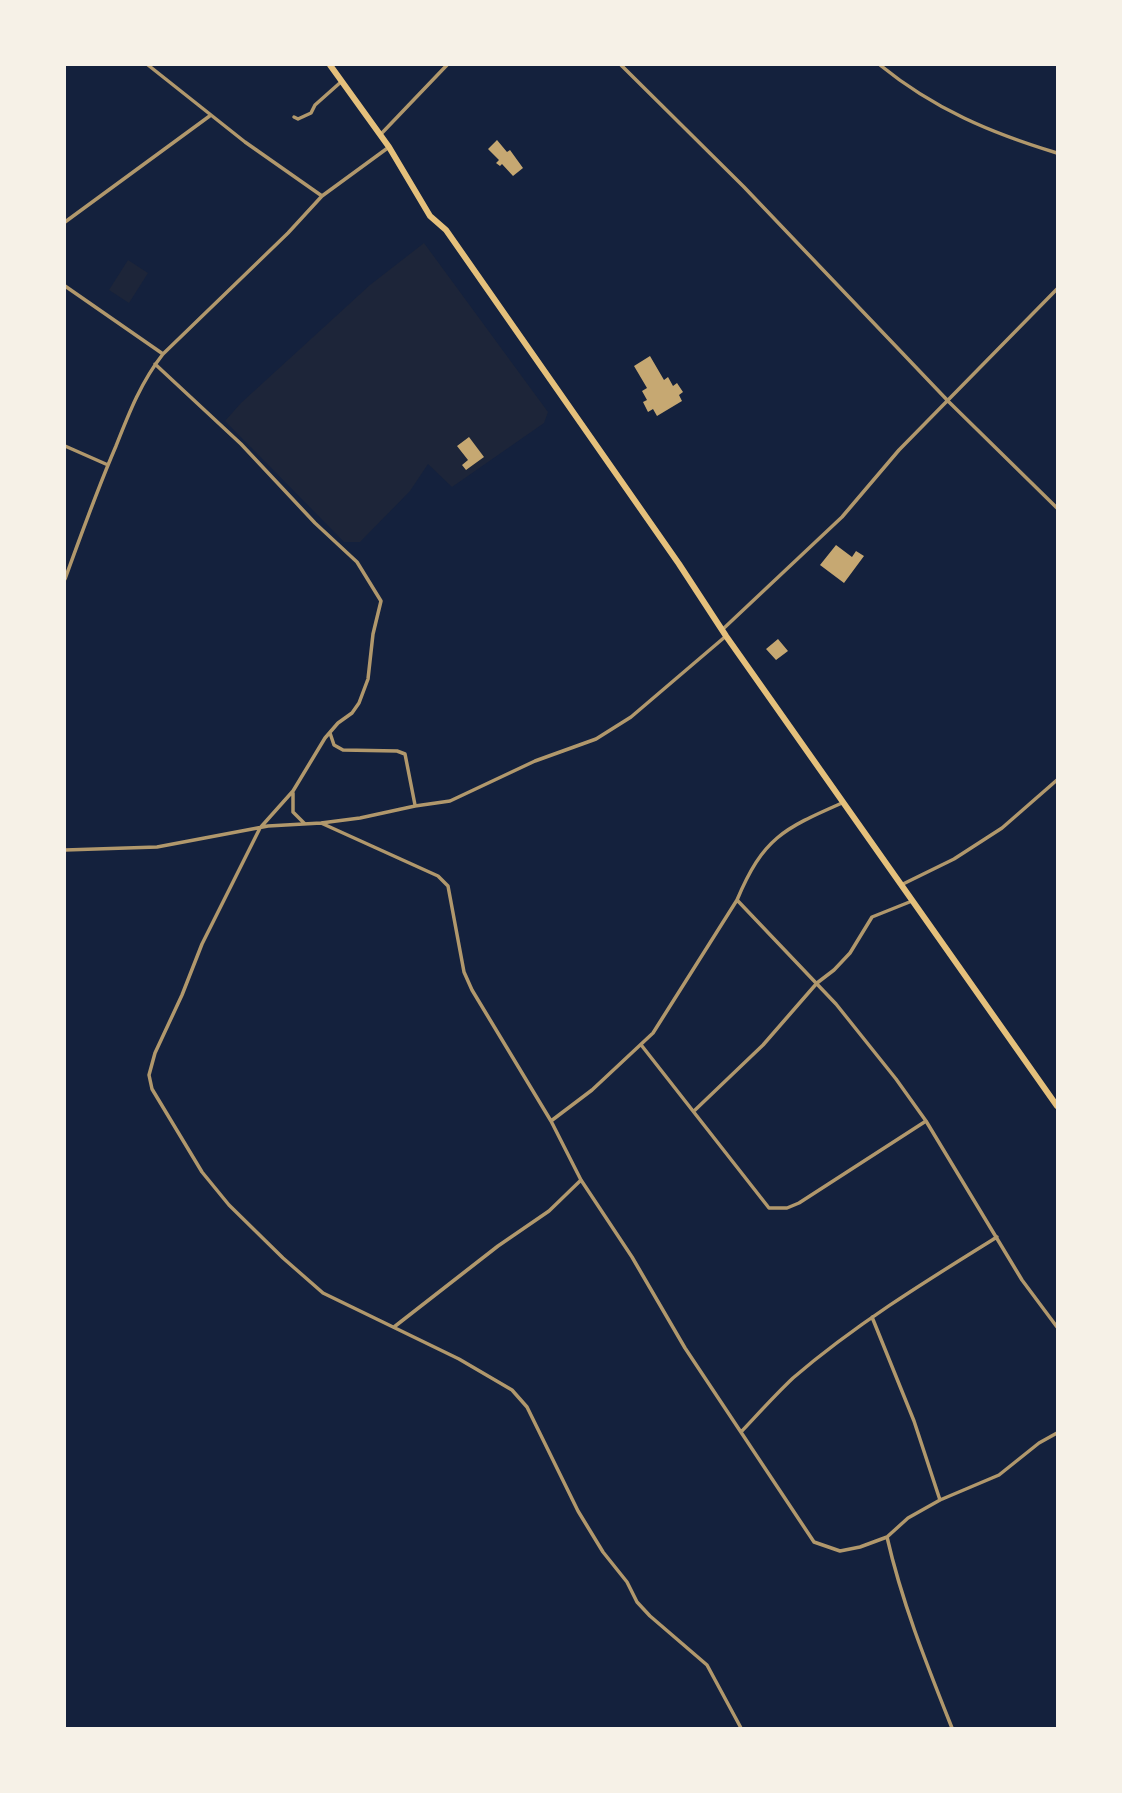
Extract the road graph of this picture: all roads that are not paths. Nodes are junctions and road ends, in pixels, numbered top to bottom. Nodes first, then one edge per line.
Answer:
1 (148, 65) edge
2 (330, 65) edge
3 (447, 65) edge
4 (621, 65) edge
5 (880, 65) edge
6 (342, 81) junction
7 (212, 115) junction
8 (294, 117) dead end
9 (380, 135) junction
10 (389, 147) junction
11 (1057, 153) edge
12 (323, 196) junction
13 (65, 222) edge
14 (65, 286) edge
15 (1057, 289) edge
16 (163, 354) junction
17 (155, 364) junction
18 (949, 402) junction
19 (65, 446) edge
20 (108, 465) junction
21 (1057, 509) edge
22 (65, 579) edge
23 (724, 632) junction
24 (330, 733) junction
25 (1057, 780) edge
26 (293, 791) junction
27 (844, 802) junction
28 (415, 806) junction
29 (304, 823) junction
30 (321, 823) junction
31 (260, 828) junction
32 (65, 850) edge
33 (901, 885) junction
34 (737, 900) junction
35 (912, 901) junction
36 (817, 983) junction
37 (642, 1046) junction
38 (1057, 1106) edge
39 (694, 1111) junction
40 (551, 1121) junction
41 (926, 1121) junction
42 (581, 1180) junction
43 (996, 1237) junction
44 (872, 1317) junction
45 (394, 1327) junction
46 (1057, 1327) edge
47 (740, 1432) junction
48 (1057, 1433) edge
49 (940, 1500) junction
50 (887, 1537) junction
51 (741, 1728) edge
52 (952, 1728) edge

1 - 7 street
2 - 6 main road
3 - 9 street
4 - 18 street
5 - 11 street
6 - 8 street
6 - 9 main road
7 - 12 street
7 - 13 street
9 - 10 main road
10 - 12 street
10 - 23 main road
12 - 16 street
14 - 16 street
15 - 18 street
16 - 17 street
17 - 20 street
17 - 24 street
18 - 21 street
18 - 23 street
19 - 20 street
20 - 22 street
23 - 27 main road
23 - 28 street
24 - 26 street
24 - 28 street
25 - 33 street
26 - 29 street
26 - 31 street
27 - 33 main road
27 - 34 street
28 - 30 street
29 - 30 street
29 - 31 street
30 - 40 street
31 - 32 street
31 - 45 street
33 - 35 main road
34 - 36 street
34 - 37 street
35 - 36 street
35 - 38 main road
36 - 39 street
36 - 41 street
37 - 39 street
37 - 40 street
39 - 41 street
40 - 42 street
41 - 43 street
42 - 45 street
42 - 47 street
43 - 44 street
43 - 46 street
44 - 47 street
44 - 49 street
45 - 51 street
47 - 50 street
48 - 49 street
49 - 50 street
50 - 52 street

